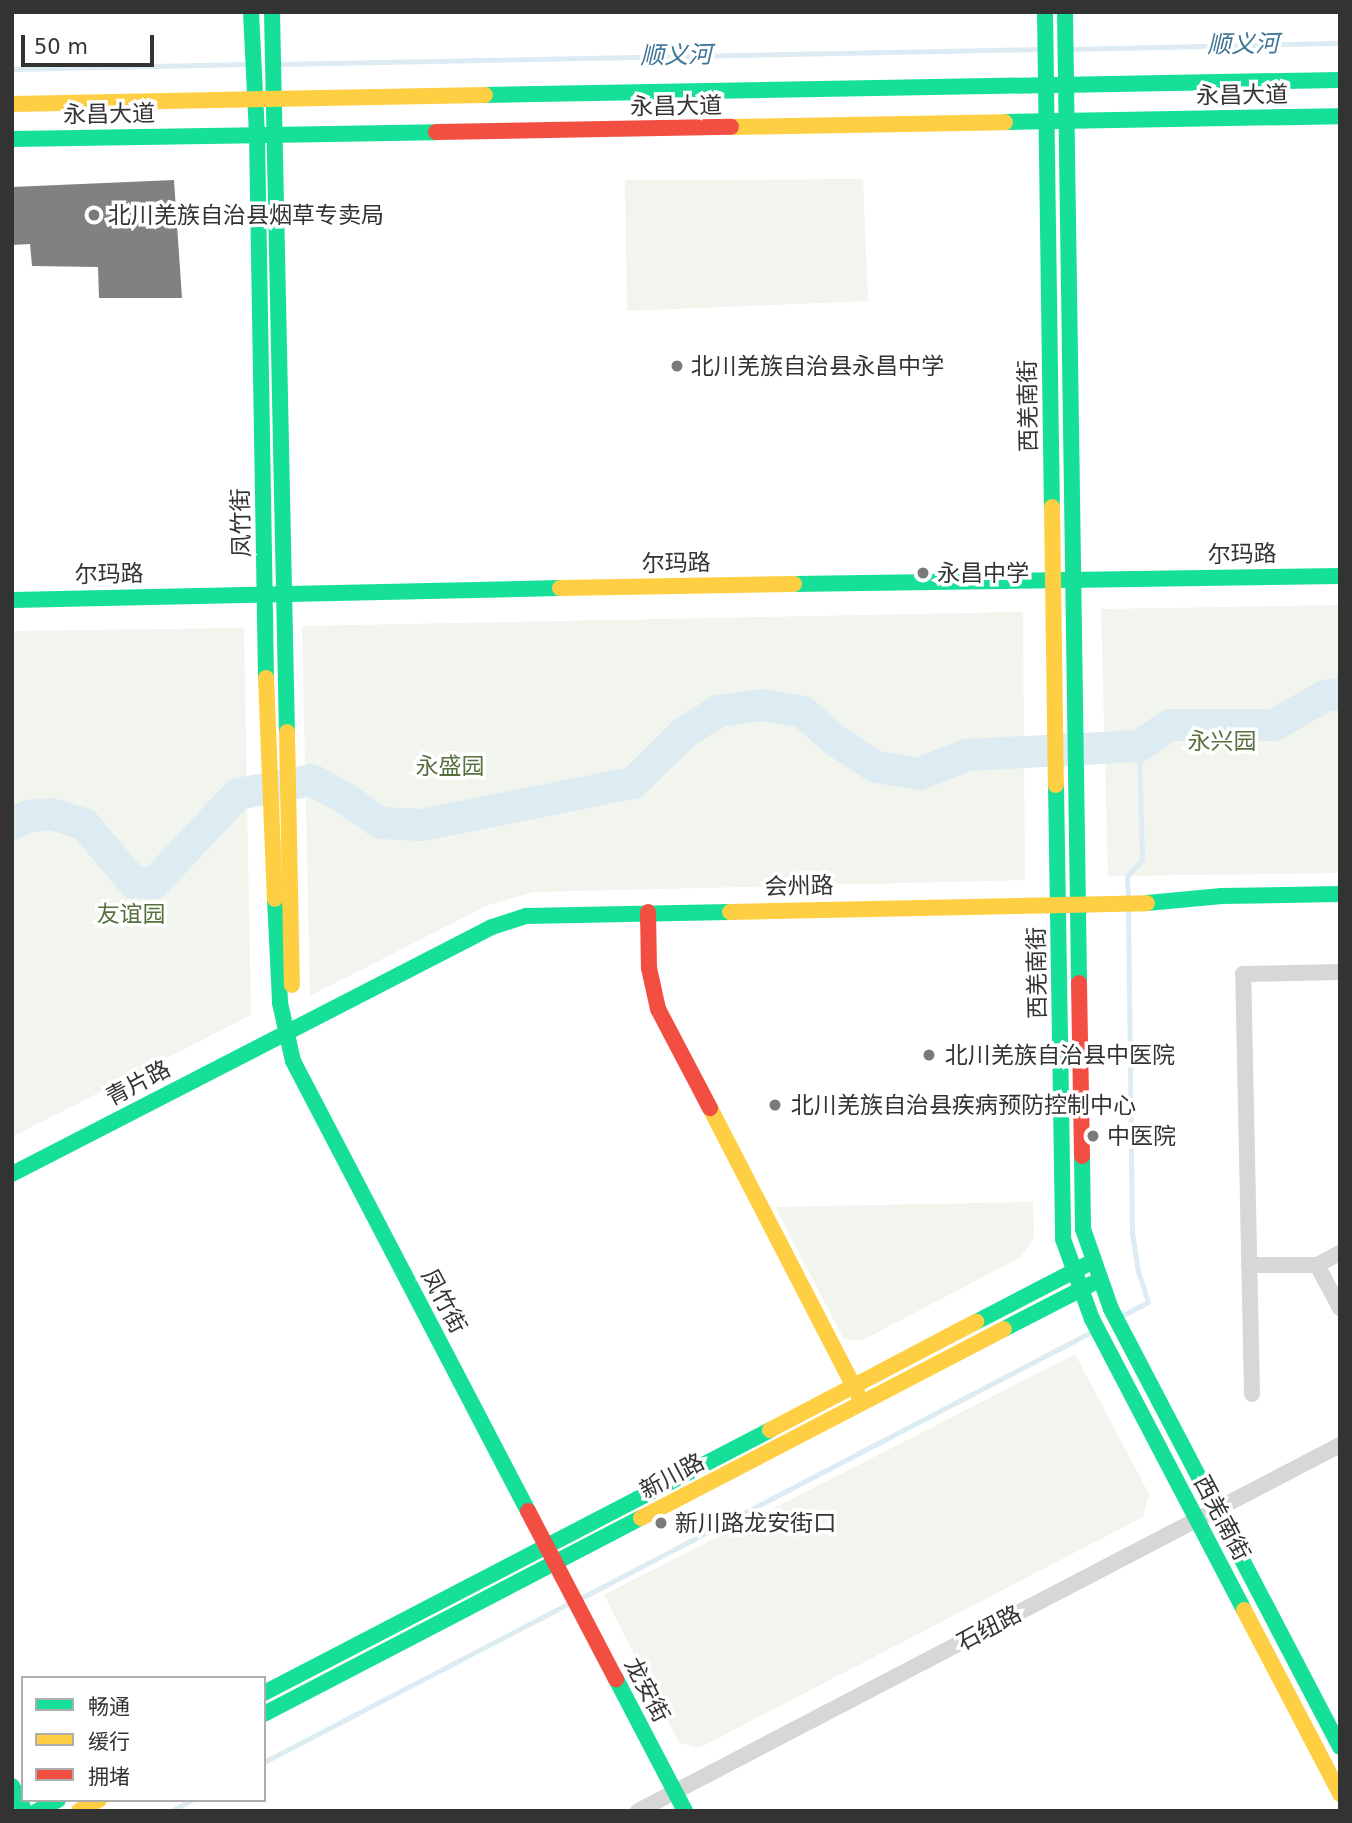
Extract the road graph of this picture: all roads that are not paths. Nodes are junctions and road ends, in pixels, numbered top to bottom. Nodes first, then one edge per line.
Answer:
1 (251, 12) edge
2 (272, 12) edge
3 (1065, 17) edge
4 (1045, 18) edge
5 (1340, 80) edge
6 (1046, 85) junction
7 (1066, 85) junction
8 (273, 99) junction
9 (253, 100) junction
10 (12, 104) edge
11 (1340, 116) edge
12 (1047, 121) junction
13 (1067, 121) junction
14 (257, 134) junction
15 (274, 136) junction
16 (12, 139) edge
17 (1340, 576) edge
18 (1054, 580) junction
19 (1073, 580) junction
20 (284, 592) junction
21 (265, 593) junction
22 (12, 600) edge
23 (1340, 894) edge
24 (1058, 904) junction
25 (1078, 904) junction
26 (648, 912) junction
27 (1340, 972) edge
28 (285, 1032) junction
29 (12, 1174) edge
30 (1340, 1253) edge
31 (1094, 1260) junction
32 (1249, 1265) junction
33 (1317, 1265) junction
34 (1075, 1270) junction
35 (1101, 1279) junction
36 (1081, 1289) junction
37 (1340, 1308) edge
38 (854, 1386) junction
39 (1252, 1394) dead end
40 (863, 1402) junction
41 (1340, 1445) edge
42 (1216, 1509) junction
43 (1197, 1520) junction
44 (546, 1546) junction
45 (555, 1563) junction
46 (569, 1589) joint
47 (266, 1692) edge
48 (266, 1713) edge
49 (1340, 1747) edge
50 (12, 1786) edge
51 (675, 1791) junction
52 (1340, 1794) edge
53 (54, 1802) edge
54 (95, 1802) edge
55 (25, 1811) edge
56 (37, 1811) edge
57 (79, 1811) edge
58 (638, 1811) edge
59 (685, 1811) edge

1 - 9 main road, 凤竹街
2 - 8 main road, 凤竹街
3 - 7 main road, 西羌南街
4 - 6 main road, 西羌南街
5 - 7 main road, 永昌大道
6 - 7 main road, 永昌大道
6 - 8 main road, 永昌大道
6 - 12 main road, 西羌南街
7 - 13 main road, 西羌南街
8 - 9 main road, 永昌大道
8 - 15 main road, 凤竹街
9 - 10 main road, 永昌大道
9 - 14 main road, 凤竹街
11 - 13 main road, 永昌大道
12 - 13 main road, 永昌大道
12 - 15 main road, 永昌大道
12 - 18 main road, 西羌南街
13 - 19 main road, 西羌南街
14 - 15 main road, 永昌大道
14 - 16 main road, 永昌大道
14 - 21 main road, 凤竹街
15 - 20 main road, 凤竹街
17 - 19 main road, 尔玛路
18 - 19 main road, 尔玛路
18 - 20 main road, 尔玛路
18 - 24 main road, 西羌南街
19 - 25 main road, 西羌南街
20 - 21 main road, 尔玛路
20 - 28 main road, 凤竹街
21 - 22 main road, 尔玛路
21 - 28 main road, 凤竹街
23 - 25 main road, 会州路
24 - 25 main road, 会州路
24 - 26 main road, 会州路
24 - 34 main road, 西羌南街
25 - 31 main road, 西羌南街
26 - 28 main road, 会州路
26 - 38 main road
27 - 32 street
28 - 29 main road, 青片路
28 - 44 main road, 凤竹街
30 - 33 street
31 - 34 main road, 新川路
31 - 35 main road, 西羌南街
32 - 33 street
32 - 39 street
33 - 37 street
34 - 36 main road, 西羌南街
34 - 38 main road, 新川路
35 - 36 main road, 新川路
35 - 42 main road, 西羌南街
36 - 40 main road, 新川路
36 - 43 main road, 西羌南街
38 - 40 main road
38 - 44 main road, 新川路
40 - 45 main road, 新川路
41 - 42 street, 石纽路
42 - 43 street, 石纽路
42 - 49 main road, 西羌南街
43 - 51 street, 石纽路
43 - 52 main road, 西羌南街
44 - 45 main road, 凤竹街
44 - 47 main road, 新川路
45 - 46 main road, 凤竹街
45 - 48 main road, 新川路
46 - 51 main road, 龙安街
50 - 55 main road
51 - 58 street, 石纽路
51 - 59 main road, 龙安街
53 - 56 main road
54 - 57 main road

